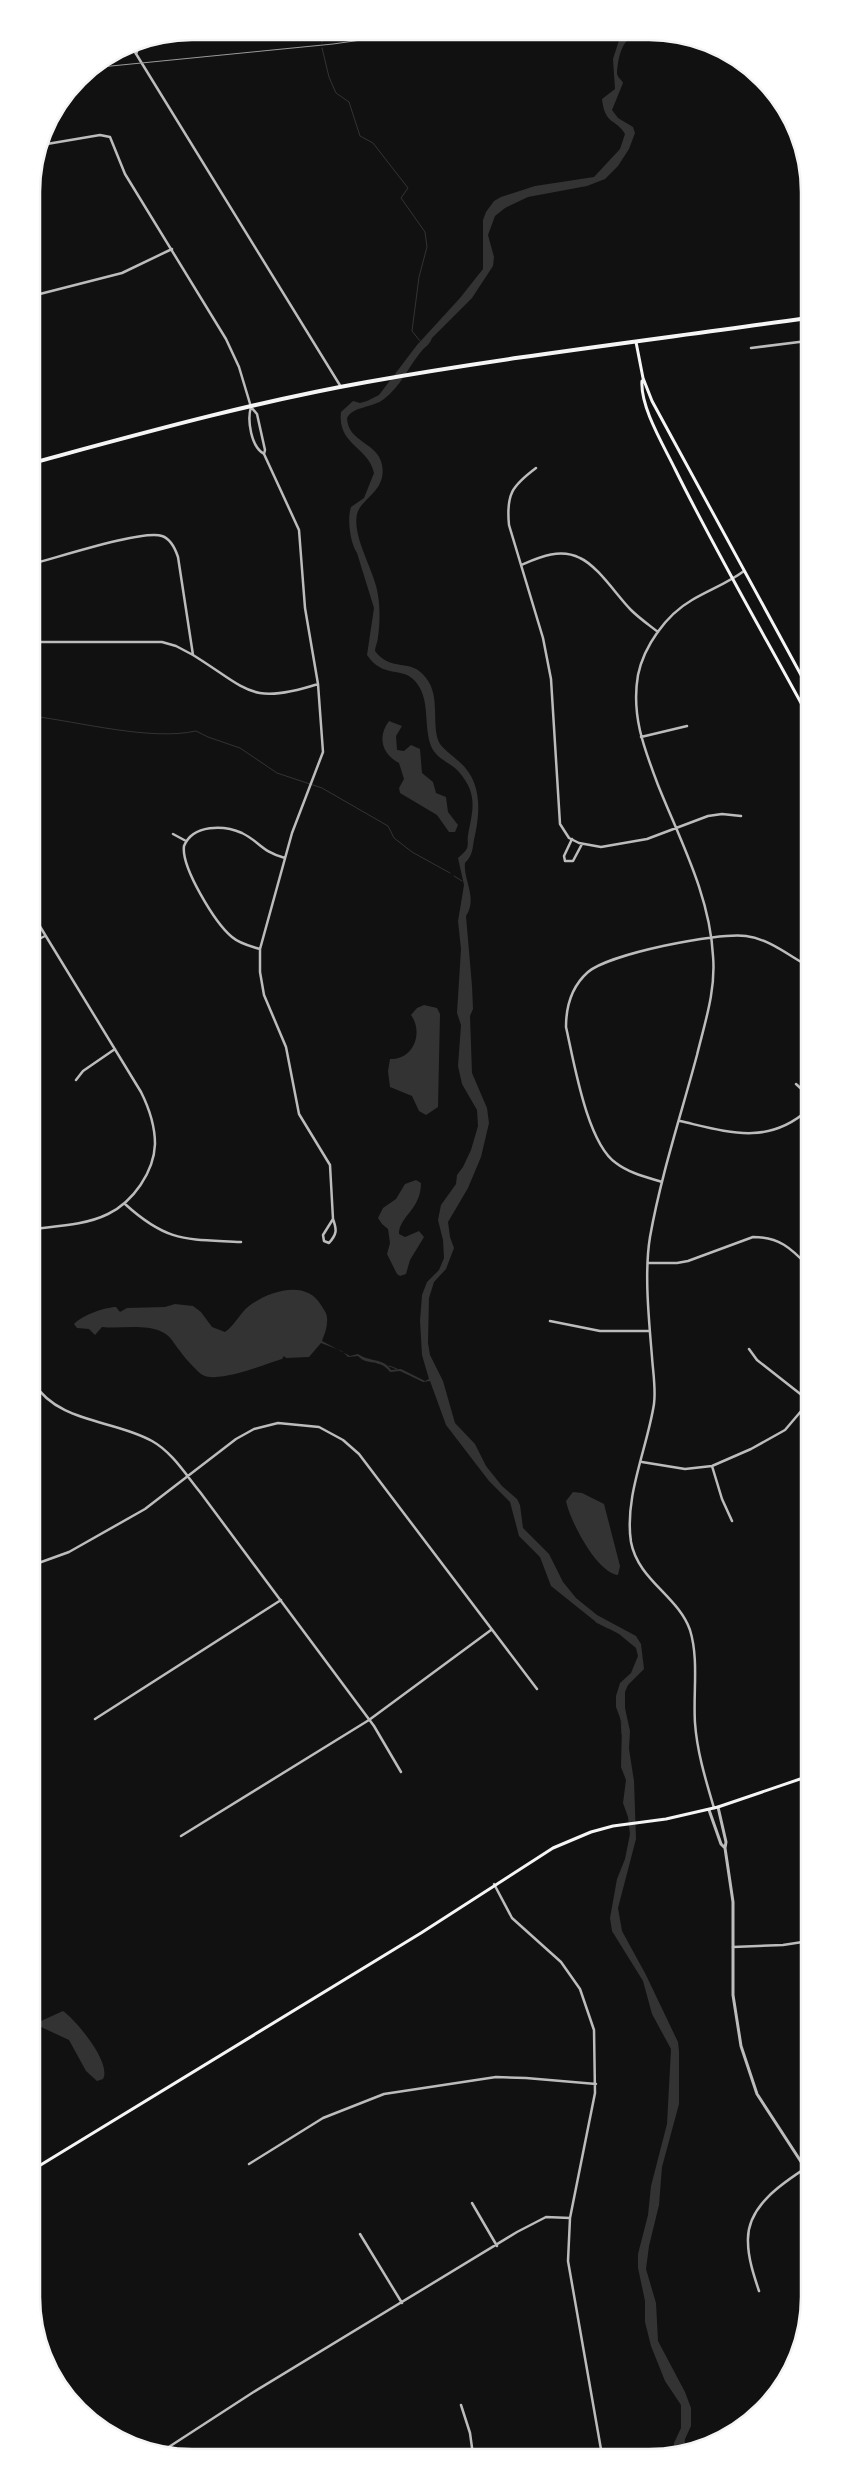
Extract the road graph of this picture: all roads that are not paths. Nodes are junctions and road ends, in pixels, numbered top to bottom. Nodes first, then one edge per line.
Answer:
1 (137, 51) edge
2 (136, 54) joint
3 (48, 144) edge
4 (172, 249) junction
5 (40, 294) edge
6 (801, 319) edge
7 (801, 341) edge
8 (636, 342) junction
9 (751, 348) dead end
10 (643, 378) junction
11 (341, 387) junction
12 (251, 407) junction
13 (264, 454) junction
14 (40, 461) edge
15 (536, 468) dead end
16 (40, 562) edge
17 (521, 566) junction
18 (744, 570) junction
19 (733, 579) junction
20 (658, 632) junction
21 (40, 642) edge
22 (193, 655) junction
23 (801, 675) edge
24 (318, 684) junction
25 (801, 703) edge
26 (687, 726) dead end
27 (641, 737) junction
28 (742, 816) dead end
29 (675, 828) junction
30 (173, 834) dead end
31 (572, 839) junction
32 (186, 841) junction
33 (582, 844) junction
34 (285, 858) junction
35 (40, 927) edge
36 (45, 936) junction
37 (40, 938) edge
38 (710, 939) junction
39 (260, 949) junction
40 (801, 962) edge
41 (115, 1049) junction
42 (76, 1080) dead end
43 (796, 1084) dead end
44 (801, 1089) edge
45 (801, 1115) edge
46 (680, 1121) junction
47 (662, 1182) junction
48 (125, 1204) junction
49 (333, 1219) junction
50 (40, 1229) edge
51 (241, 1242) dead end
52 (801, 1259) edge
53 (649, 1262) junction
54 (550, 1321) dead end
55 (650, 1331) junction
56 (749, 1349) dead end
57 (40, 1389) edge
58 (801, 1396) edge
59 (801, 1411) edge
60 (642, 1462) junction
61 (712, 1466) junction
62 (188, 1476) junction
63 (732, 1520) dead end
64 (40, 1562) edge
65 (281, 1599) junction
66 (491, 1630) junction
67 (537, 1688) dead end
68 (95, 1719) dead end
69 (369, 1720) junction
70 (402, 1772) dead end
71 (801, 1779) edge
72 (713, 1808) junction
73 (181, 1836) dead end
74 (725, 1848) junction
75 (494, 1884) junction
76 (801, 1942) edge
77 (733, 1947) junction
78 (596, 2084) junction
79 (801, 2158) edge
80 (249, 2164) dead end
81 (40, 2165) edge
82 (801, 2171) edge
83 (472, 2203) dead end
84 (570, 2218) junction
85 (360, 2234) dead end
86 (497, 2246) junction
87 (759, 2292) dead end
88 (402, 2303) junction
89 (460, 2405) dead end
90 (169, 2447) edge
91 (472, 2449) edge
92 (601, 2449) edge

1 - 2 street
2 - 11 street
3 - 4 street
4 - 5 street
4 - 12 street
6 - 8 main road
7 - 9 street
8 - 10 main road
8 - 11 main road
10 - 18 main road
10 - 19 main road
11 - 12 main road
12 - 13 street
12 - 13 street
12 - 14 main road
13 - 24 street
15 - 17 street
16 - 22 street
17 - 20 street
17 - 31 street
18 - 19 street
18 - 23 main road
19 - 20 street
19 - 25 main road
20 - 27 street
21 - 22 street
22 - 24 street
24 - 34 street
26 - 27 street
27 - 29 street
28 - 29 street
29 - 33 street
29 - 38 street
30 - 32 street
31 - 33 street
31 - 33 street
32 - 34 street
32 - 39 street
34 - 39 street
35 - 36 street
36 - 37 street
36 - 41 street
38 - 40 street
38 - 46 street
38 - 47 street
39 - 49 street
41 - 42 street
41 - 48 street
43 - 44 street
45 - 46 street
46 - 47 street
47 - 53 street
48 - 50 street
48 - 51 street
49 - 49 street
52 - 53 street
53 - 55 street
54 - 55 street
55 - 60 street
56 - 58 street
57 - 62 street
59 - 61 street
60 - 61 street
60 - 72 street
61 - 63 street
62 - 64 street
62 - 65 street
62 - 66 street
65 - 68 street
65 - 69 street
66 - 67 street
66 - 69 street
69 - 70 street
69 - 73 street
71 - 72 main road
72 - 74 street
72 - 74 street
72 - 75 main road
74 - 77 street
75 - 78 street
75 - 81 main road
76 - 77 street
77 - 79 street
78 - 80 street
78 - 84 street
82 - 87 street
83 - 86 street
84 - 86 street
84 - 92 street
85 - 88 street
86 - 88 street
88 - 90 street
89 - 91 street

